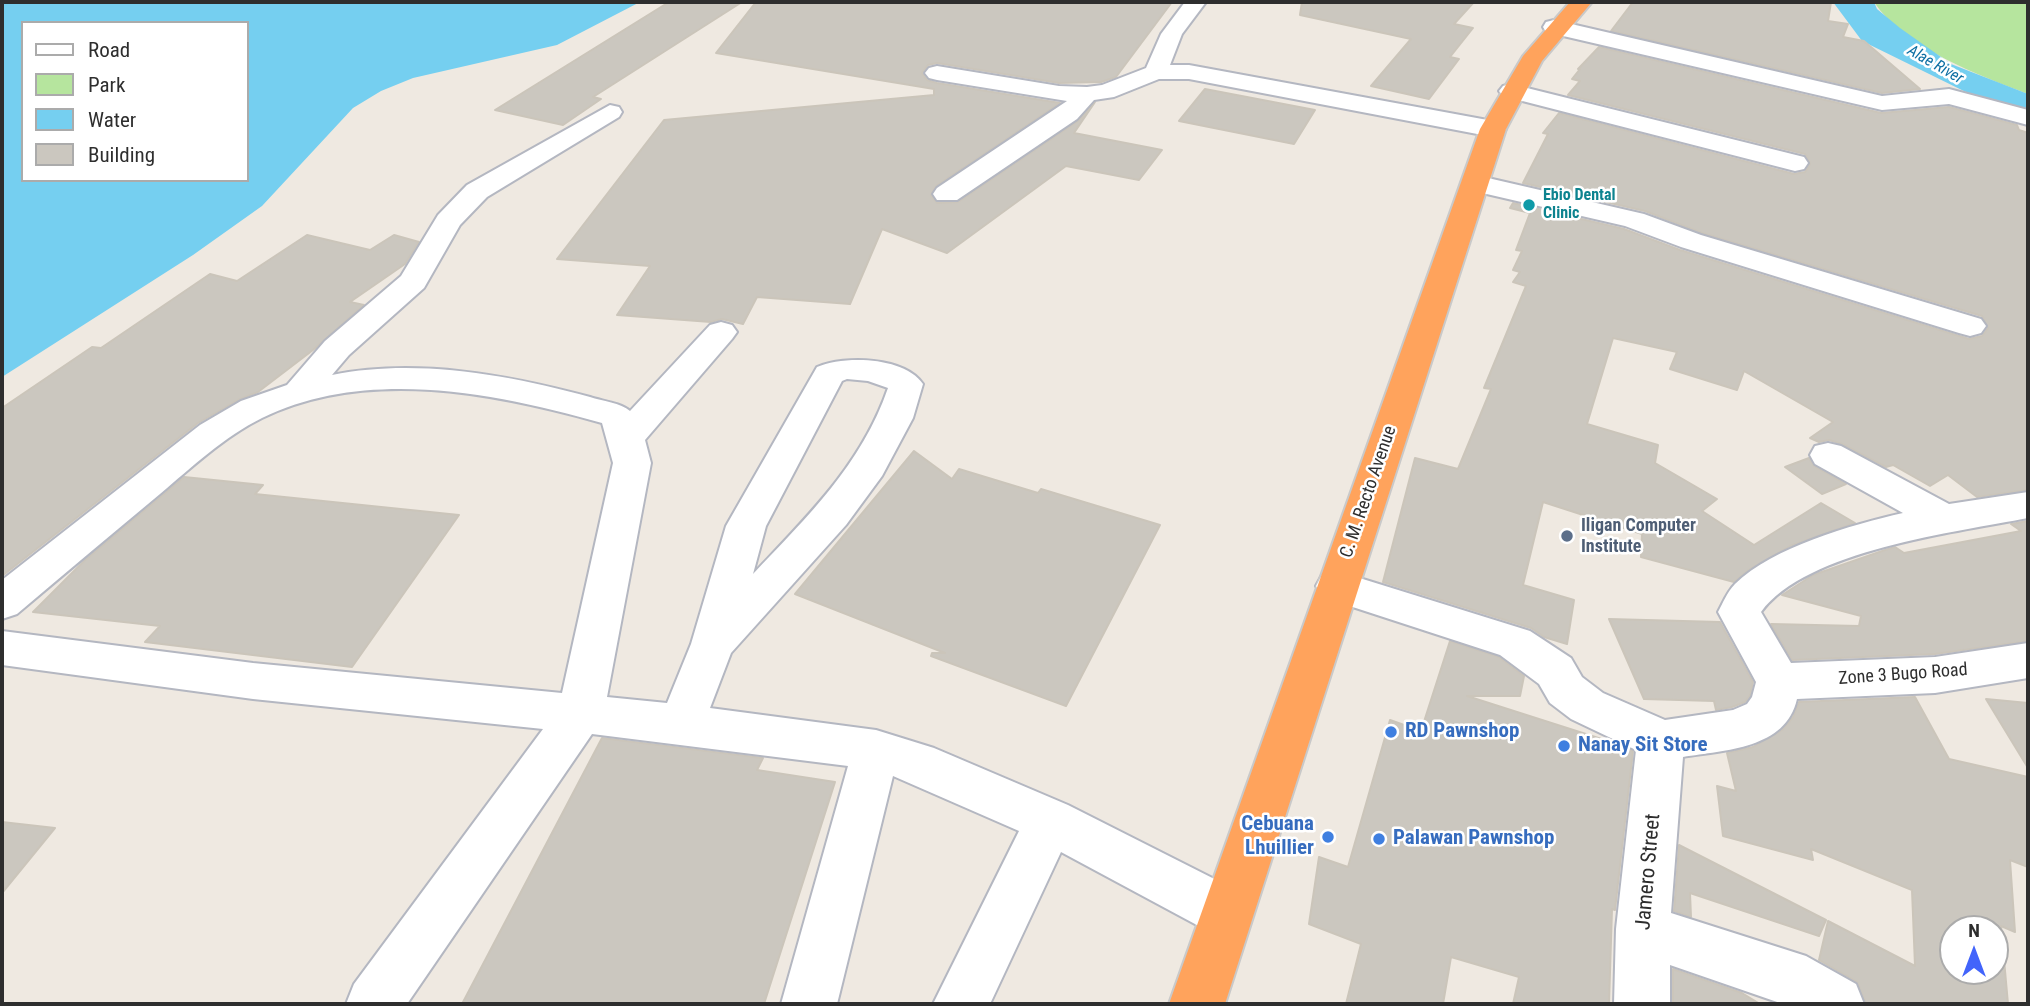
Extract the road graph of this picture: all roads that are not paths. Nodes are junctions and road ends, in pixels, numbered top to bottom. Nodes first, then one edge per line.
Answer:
1 (1196, 2) edge
2 (1582, 2) edge
3 (1554, 27) junction
4 (1156, 72) junction
5 (937, 73) dead end
6 (1511, 91) junction
7 (1087, 94) junction
8 (610, 112) dead end
9 (2028, 118) edge
10 (1493, 129) junction
11 (1795, 163) dead end
12 (1475, 183) junction
13 (947, 194) dead end
14 (1970, 326) dead end
15 (721, 332) dead end
16 (300, 392) junction
17 (626, 438) junction
18 (1828, 455) dead end
19 (2028, 505) edge
20 (1946, 520) junction
21 (1337, 586) junction
22 (2, 603) edge
23 (713, 644) junction
24 (2, 648) edge
25 (2028, 662) edge
26 (1778, 681) junction
27 (582, 713) junction
28 (681, 724) junction
29 (1661, 740) junction
30 (876, 750) junction
31 (1050, 821) junction
32 (1227, 913) junction
33 (1643, 929) junction
34 (374, 1004) edge
35 (809, 1004) edge
36 (961, 1004) edge
37 (1197, 1004) edge
38 (1642, 1004) edge
39 (1836, 1004) edge

1 - 4 street
2 - 3 highway, C. M. Recto Avenue
3 - 6 highway, C. M. Recto Avenue
3 - 9 street
4 - 7 street
4 - 10 street
5 - 7 street
6 - 10 highway, C. M. Recto Avenue
6 - 11 street
7 - 13 street
8 - 16 street
10 - 12 highway, C. M. Recto Avenue
12 - 14 street
12 - 21 highway, C. M. Recto Avenue
15 - 17 street
16 - 17 street
16 - 22 street
17 - 27 street
18 - 20 street
19 - 20 street
20 - 26 street
21 - 29 street
21 - 32 highway, C. M. Recto Avenue
23 - 23 street
23 - 28 street
24 - 27 street
25 - 26 street, Zone 3 Bugo Road
26 - 29 street
27 - 28 street
27 - 34 street
28 - 30 street
29 - 33 street, Jamero Street
30 - 31 street
30 - 35 street
31 - 32 street
31 - 36 street
32 - 37 highway, C. M. Recto Avenue
33 - 38 street, Jamero Street
33 - 39 street

